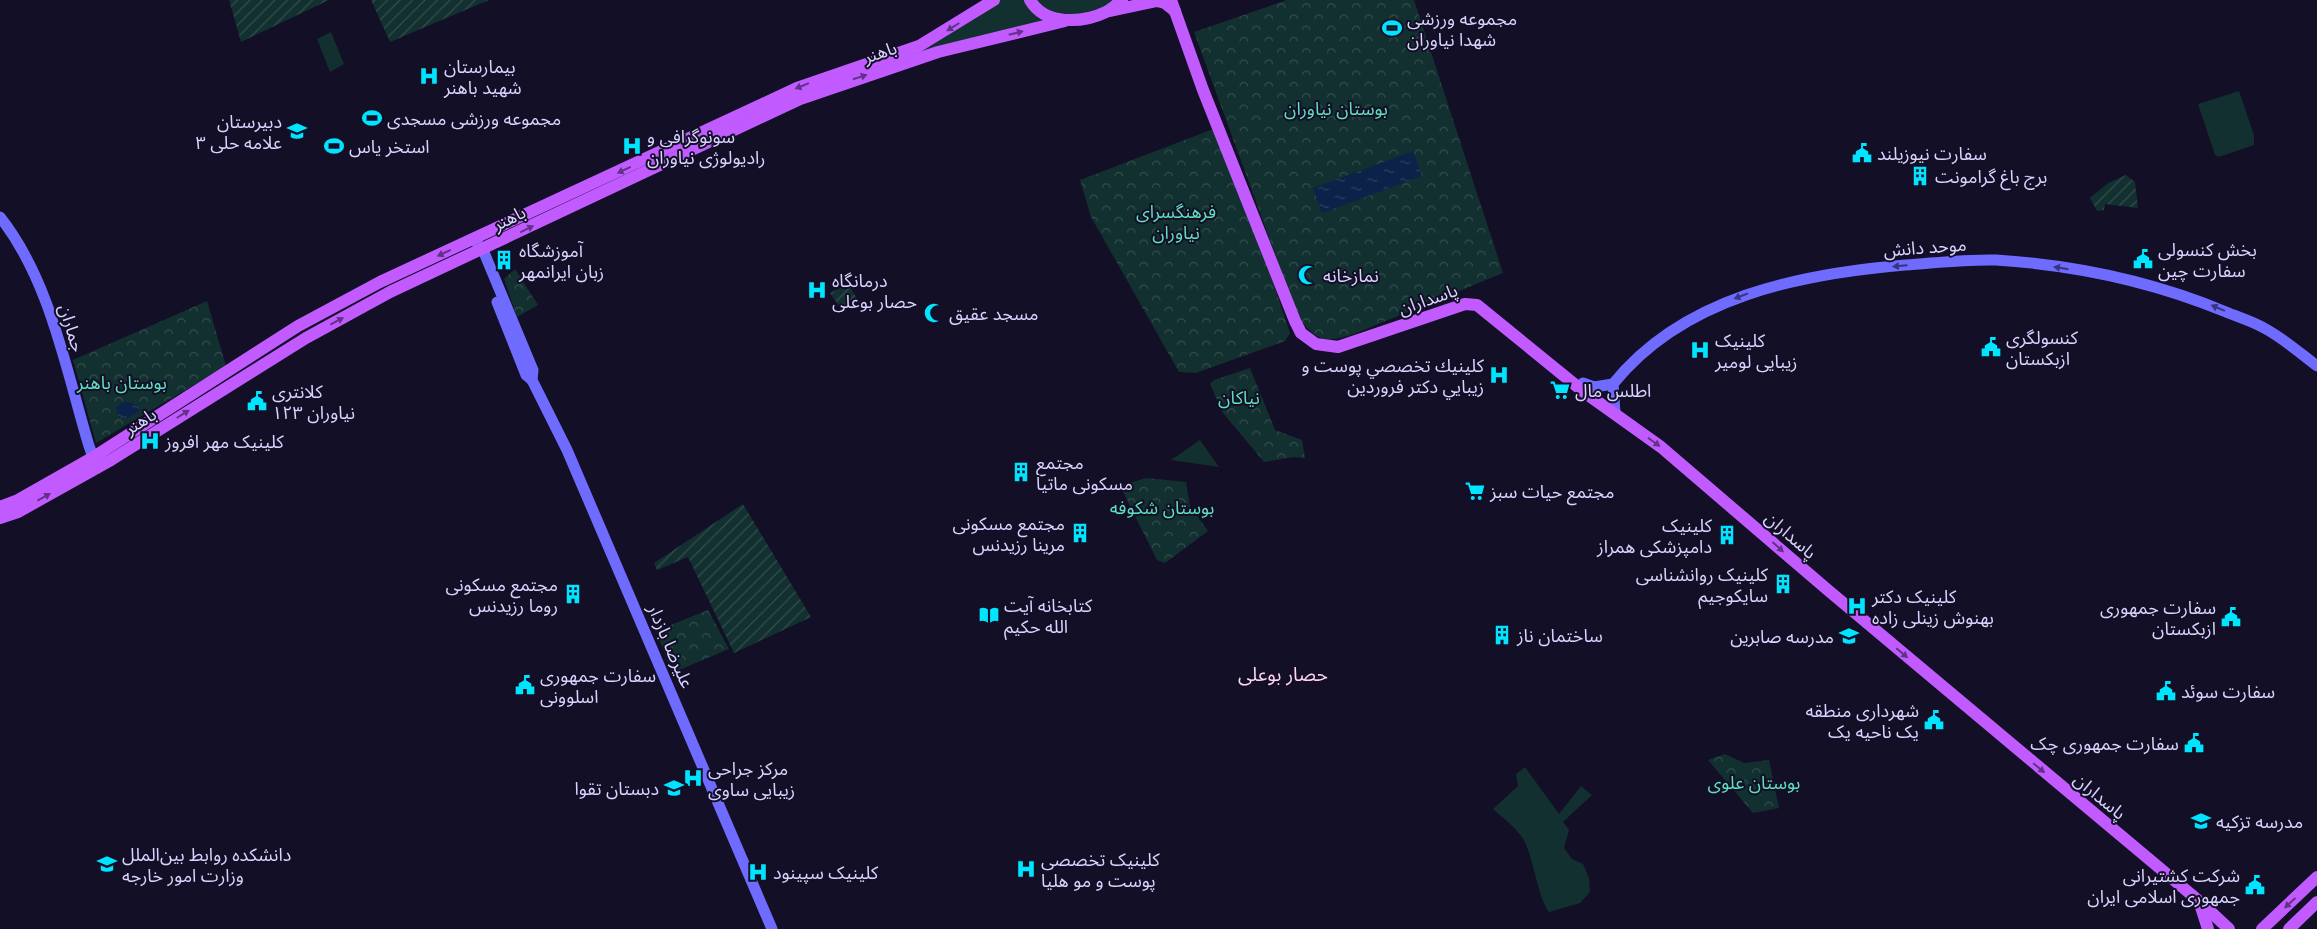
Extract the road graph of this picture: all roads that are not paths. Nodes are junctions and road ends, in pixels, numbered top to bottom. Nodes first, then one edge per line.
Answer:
1 (994, 0) edge
2 (1030, 0) edge
3 (1122, 0) edge
4 (1173, 5) edge
5 (1106, 12) junction
6 (1065, 21) junction
7 (0, 217) edge
8 (478, 246) junction
9 (1295, 321) junction
10 (298, 326) junction
11 (306, 338) junction
12 (2317, 366) edge
13 (1584, 384) joint
14 (1613, 384) junction
15 (1614, 413) junction
16 (95, 462) junction
17 (0, 507) edge
18 (0, 518) edge
19 (2317, 877) edge
20 (2199, 901) junction
21 (2317, 902) edge
22 (772, 929) edge
23 (2208, 929) edge
24 (2229, 929) edge
25 (2262, 929) edge
26 (2289, 929) edge

1 -> 8 main road, باهنر
2 - 6 main road
3 - 5 main road
4 - 5 main road, پاسداران
4 - 9 main road, پاسداران
5 - 6 main road, باهنر
8 -> 6 main road, باهنر
7 - 16 main road, جماران
8 -> 10 main road, باهنر
11 -> 8 main road, باهنر
8 - 22 main road, علیرضا بازدار
9 - 13 main road, پاسداران
9 - 15 main road, پاسداران
10 - 11 main road
10 - 16 main road, باهنر
16 -> 11 main road, باهنر
12 -> 14 main road, موحد دانش
13 - 14 main road
14 - 15 main road
15 -> 20 main road, پاسداران
16 - 17 main road, باهنر
18 -> 16 main road, باهنر
19 -> 25 main road
20 - 23 main road
20 - 24 main road, پاسداران
21 - 26 main road

